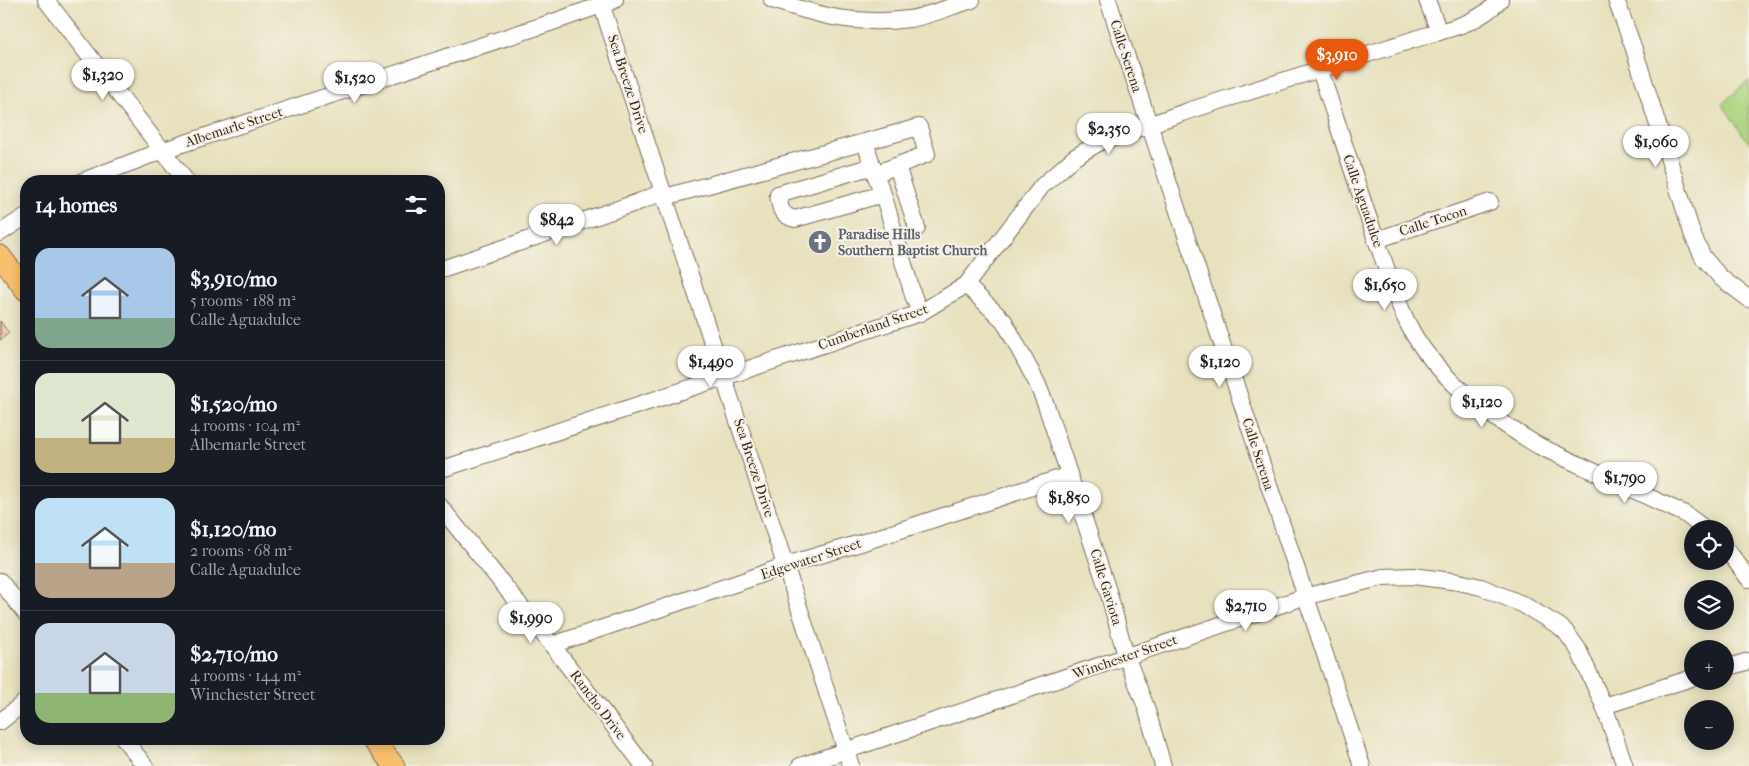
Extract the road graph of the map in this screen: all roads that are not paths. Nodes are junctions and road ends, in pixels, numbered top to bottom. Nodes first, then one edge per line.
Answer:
1 (46, 0) edge
2 (772, 0) edge
3 (972, 0) edge
4 (1108, 0) edge
5 (1427, 0) edge
6 (1500, 0) edge
7 (1616, 0) edge
8 (606, 1) edge
9 (1439, 32) junction
10 (1320, 70) junction
11 (1149, 124) junction
12 (865, 142) junction
13 (161, 151) junction
14 (897, 166) junction
15 (874, 170) junction
16 (758, 173) junction
17 (98, 175) edge
18 (181, 175) edge
19 (664, 194) junction
20 (778, 194) junction
21 (882, 194) junction
22 (1490, 202) dead end
23 (20, 220) edge
24 (917, 228) dead end
25 (0, 233) edge
26 (1376, 240) junction
27 (0, 256) edge
28 (445, 268) edge
29 (20, 282) edge
30 (966, 285) junction
31 (1749, 299) edge
32 (920, 313) junction
33 (723, 376) junction
34 (445, 468) edge
35 (1070, 475) junction
36 (445, 512) edge
37 (1693, 520) edge
38 (1734, 560) edge
39 (786, 565) junction
40 (1749, 579) edge
41 (0, 581) edge
42 (1304, 597) junction
43 (20, 606) edge
44 (552, 645) junction
45 (1126, 656) junction
46 (1749, 660) edge
47 (1734, 665) edge
48 (1684, 681) edge
49 (20, 706) edge
50 (1604, 706) junction
51 (0, 722) edge
52 (129, 745) edge
53 (378, 745) edge
54 (848, 758) edge
55 (145, 766) edge
56 (394, 766) edge
57 (644, 766) edge
58 (800, 766) edge
59 (1163, 766) edge
60 (1362, 766) edge
61 (1625, 766) edge

1 - 13 street
2 - 3 street
4 - 11 street, Calle Serena
5 - 9 street
6 - 9 street, Cumberland Street
7 - 31 street
8 - 13 street, Albemarle Street
8 - 19 street, Sea Breeze Drive
9 - 10 street, Cumberland Street
10 - 11 street, Cumberland Street
10 - 26 street, Calle Aguadulce
11 - 30 street, Cumberland Street
11 - 42 street, Calle Serena
12 - 14 street
12 - 15 street
12 - 16 street
13 - 17 street, Albemarle Street
13 - 18 street
14 - 15 street
14 - 24 street
15 - 20 street
15 - 21 street
16 - 19 street
16 - 20 street
19 - 28 street
19 - 33 street, Sea Breeze Drive
20 - 21 street
21 - 32 street
22 - 26 street, Calle Tocon
23 - 25 street
26 - 37 street, Calle Aguadulce
27 - 29 main road
30 - 32 street, Cumberland Street
30 - 35 street, Calle Gaviota
32 - 33 street, Cumberland Street
33 - 34 street, Cumberland Street
33 - 39 street, Sea Breeze Drive
35 - 39 street, Edgewater Street
35 - 45 street, Calle Gaviota
36 - 44 street, Rancho Drive
38 - 40 street
39 - 44 street, Edgewater Street
39 - 54 street, Sea Breeze Drive
41 - 43 street
42 - 45 street, Winchester Street
42 - 50 street, Winchester Street
42 - 60 street, Calle Serena
44 - 57 street, Rancho Drive
45 - 54 street, Winchester Street
45 - 59 street, Calle Gaviota
46 - 47 street
48 - 50 street
49 - 51 street
50 - 61 street, Winchester Street
52 - 55 street
53 - 56 main road
54 - 58 street, Winchester Street

